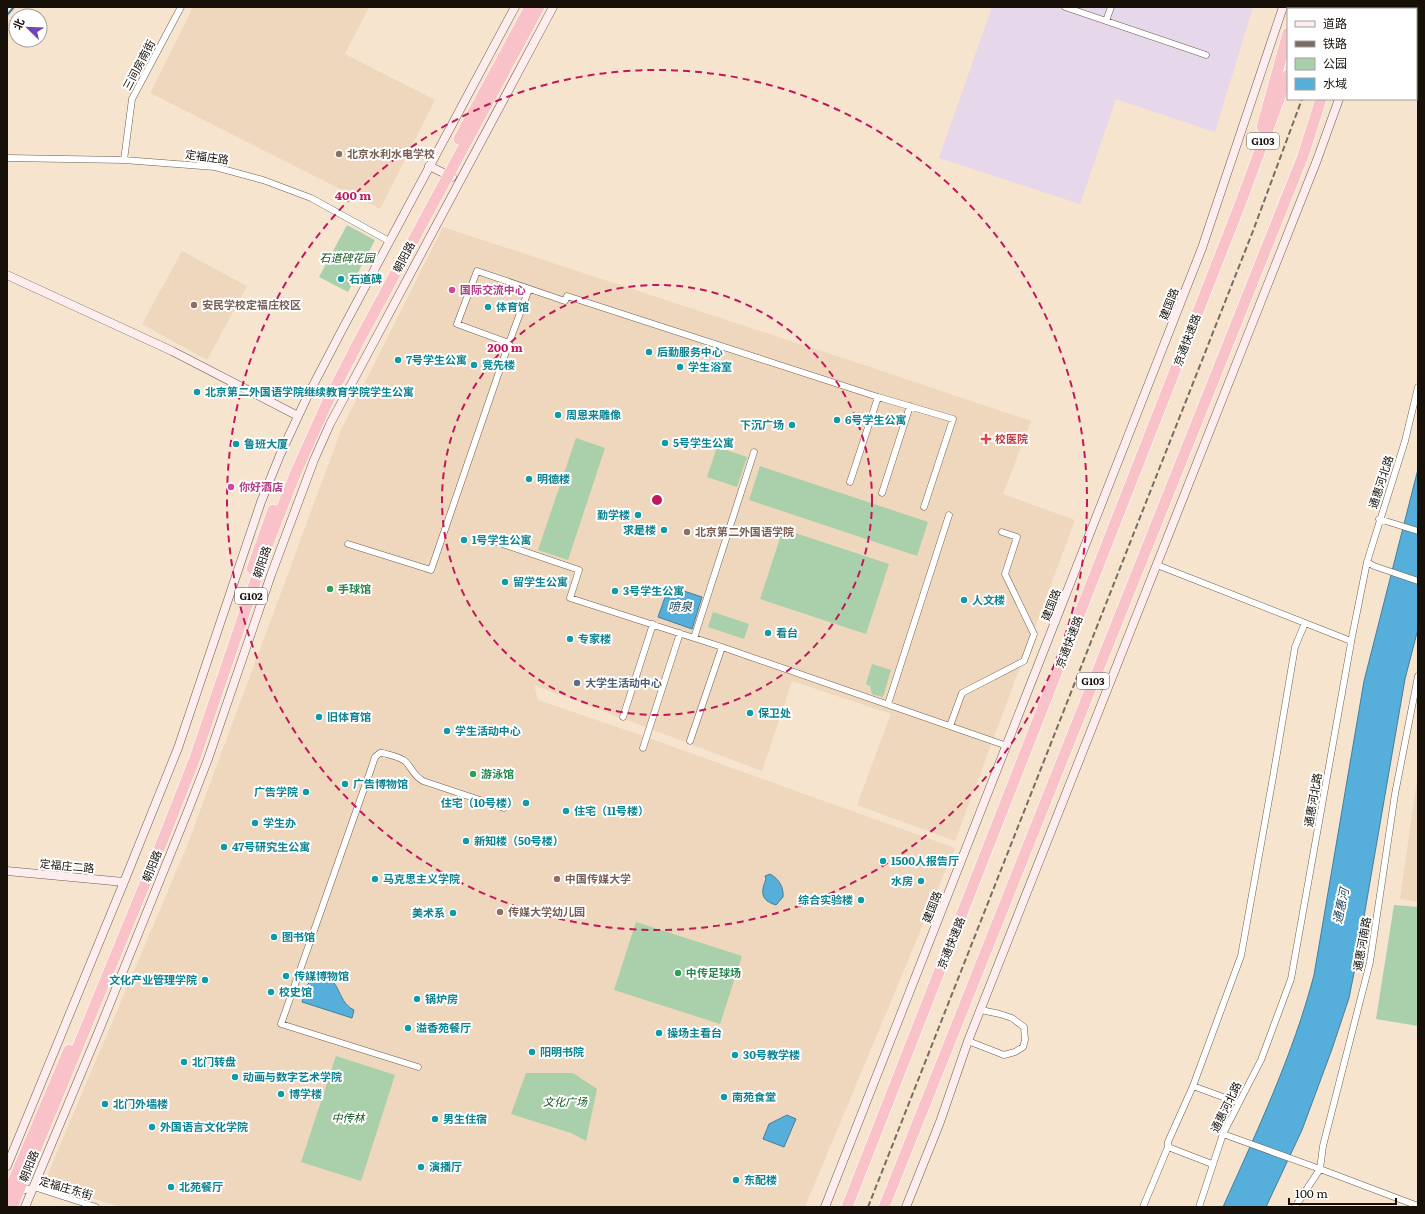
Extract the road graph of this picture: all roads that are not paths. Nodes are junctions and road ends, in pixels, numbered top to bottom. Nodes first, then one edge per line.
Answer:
1 (181, 7) edge
2 (515, 7) edge
3 (530, 7) edge
4 (539, 7) edge
5 (552, 7) edge
6 (1065, 7) edge
7 (1111, 7) edge
8 (1283, 7) edge
9 (1106, 21) junction
10 (1287, 36) edge
11 (1206, 55) dead end
12 (1287, 78) edge
13 (1321, 100) edge
14 (1326, 100) edge
15 (1339, 100) edge
16 (1303, 156) junction
17 (8, 160) edge
18 (124, 160) junction
19 (429, 166) junction
20 (445, 174) junction
21 (459, 181) junction
22 (1238, 207) junction
23 (389, 241) junction
24 (7, 275) edge
25 (529, 289) junction
26 (509, 343) junction
27 (1418, 387) edge
28 (878, 396) junction
29 (910, 406) junction
30 (298, 416) junction
31 (754, 452) dead end
32 (850, 482) dead end
33 (882, 493) dead end
34 (924, 507) dead end
35 (949, 515) dead end
36 (1379, 519) junction
37 (1418, 531) edge
38 (1002, 532) dead end
39 (485, 538) dead end
40 (348, 544) dead end
41 (1367, 562) junction
42 (1157, 565) junction
43 (1418, 581) edge
44 (1305, 623) junction
45 (653, 624) junction
46 (680, 633) junction
47 (694, 638) junction
48 (1351, 641) junction
49 (722, 647) junction
50 (1418, 676) edge
51 (888, 704) junction
52 (623, 717) dead end
53 (950, 726) junction
54 (690, 741) dead end
55 (1007, 746) junction
56 (643, 748) dead end
57 (504, 808) dead end
58 (7, 871) edge
59 (124, 882) junction
60 (981, 1010) junction
61 (968, 1041) junction
62 (418, 1067) dead end
63 (1194, 1086) junction
64 (1239, 1103) junction
65 (1223, 1134) junction
66 (1168, 1147) junction
67 (1212, 1164) junction
68 (7, 1166) edge
69 (1320, 1169) junction
70 (34, 1187) junction
71 (18, 1192) junction
72 (7, 1196) edge
73 (1418, 1206) edge
74 (12, 1207) edge
75 (26, 1207) edge
76 (96, 1207) edge
77 (825, 1207) edge
78 (847, 1207) edge
79 (884, 1207) edge
80 (906, 1207) edge
81 (1143, 1207) edge
82 (1199, 1207) edge
83 (1295, 1207) edge

1 - 18 street, 三间房南街
2 - 19 street, 朝阳路
3 - 20 highway, 朝阳路 / G102
4 - 20 highway, 朝阳路 / G102
5 - 21 street, 朝阳路
6 - 9 street
7 - 9 street
8 - 55 street, 建国路
9 - 11 street
10 - 22 highway
12 - 22 highway, 京通快速路 / G103
13 - 16 highway, G103
14 - 16 highway
15 - 42 street
16 - 79 highway, G103
17 - 18 street, 定福庄路
18 - 23 street, 定福庄路
19 - 20 street
19 - 23 street, 朝阳路
20 - 21 street
20 - 71 highway, 朝阳路 / G102
20 - 72 highway, 朝阳路 / G102
21 - 70 street, 朝阳路
22 - 78 highway, 京通快速路 / G103
23 - 30 street, 朝阳路
24 - 30 street
25 - 26 street
25 - 26 street
25 - 28 street
26 - 40 street
27 - 36 street, 通惠河北路
28 - 29 street
28 - 32 street
29 - 33 street
29 - 34 street
30 - 59 street, 朝阳路
31 - 47 street
35 - 51 street
36 - 37 street
36 - 41 street, 通惠河北路
38 - 53 street
39 - 45 street
41 - 43 street
41 - 48 street, 通惠河北路
42 - 44 street
42 - 60 street
44 - 48 street
44 - 63 street
45 - 46 street
45 - 52 street
46 - 47 street
46 - 56 street
47 - 49 street
48 - 64 street, 通惠河北路
49 - 51 street
49 - 54 street
50 - 69 street, 通惠河南路
51 - 53 street
53 - 55 street
55 - 77 street, 建国路
57 - 62 street
58 - 59 street, 定福庄二路
59 - 68 street, 朝阳路
60 - 61 street
60 - 61 street
61 - 80 street
63 - 64 street
63 - 66 street
64 - 65 street, 通惠河北路
65 - 67 street, 通惠河北路
65 - 69 street
66 - 67 street
66 - 81 street
67 - 82 street, 通惠河北路
69 - 73 street
69 - 83 street, 通惠河南路
70 - 71 street, 定福庄东街
70 - 75 street, 朝阳路
70 - 76 street, 定福庄东街
71 - 72 street, 定福庄东街
71 - 74 highway, 朝阳路 / G102

